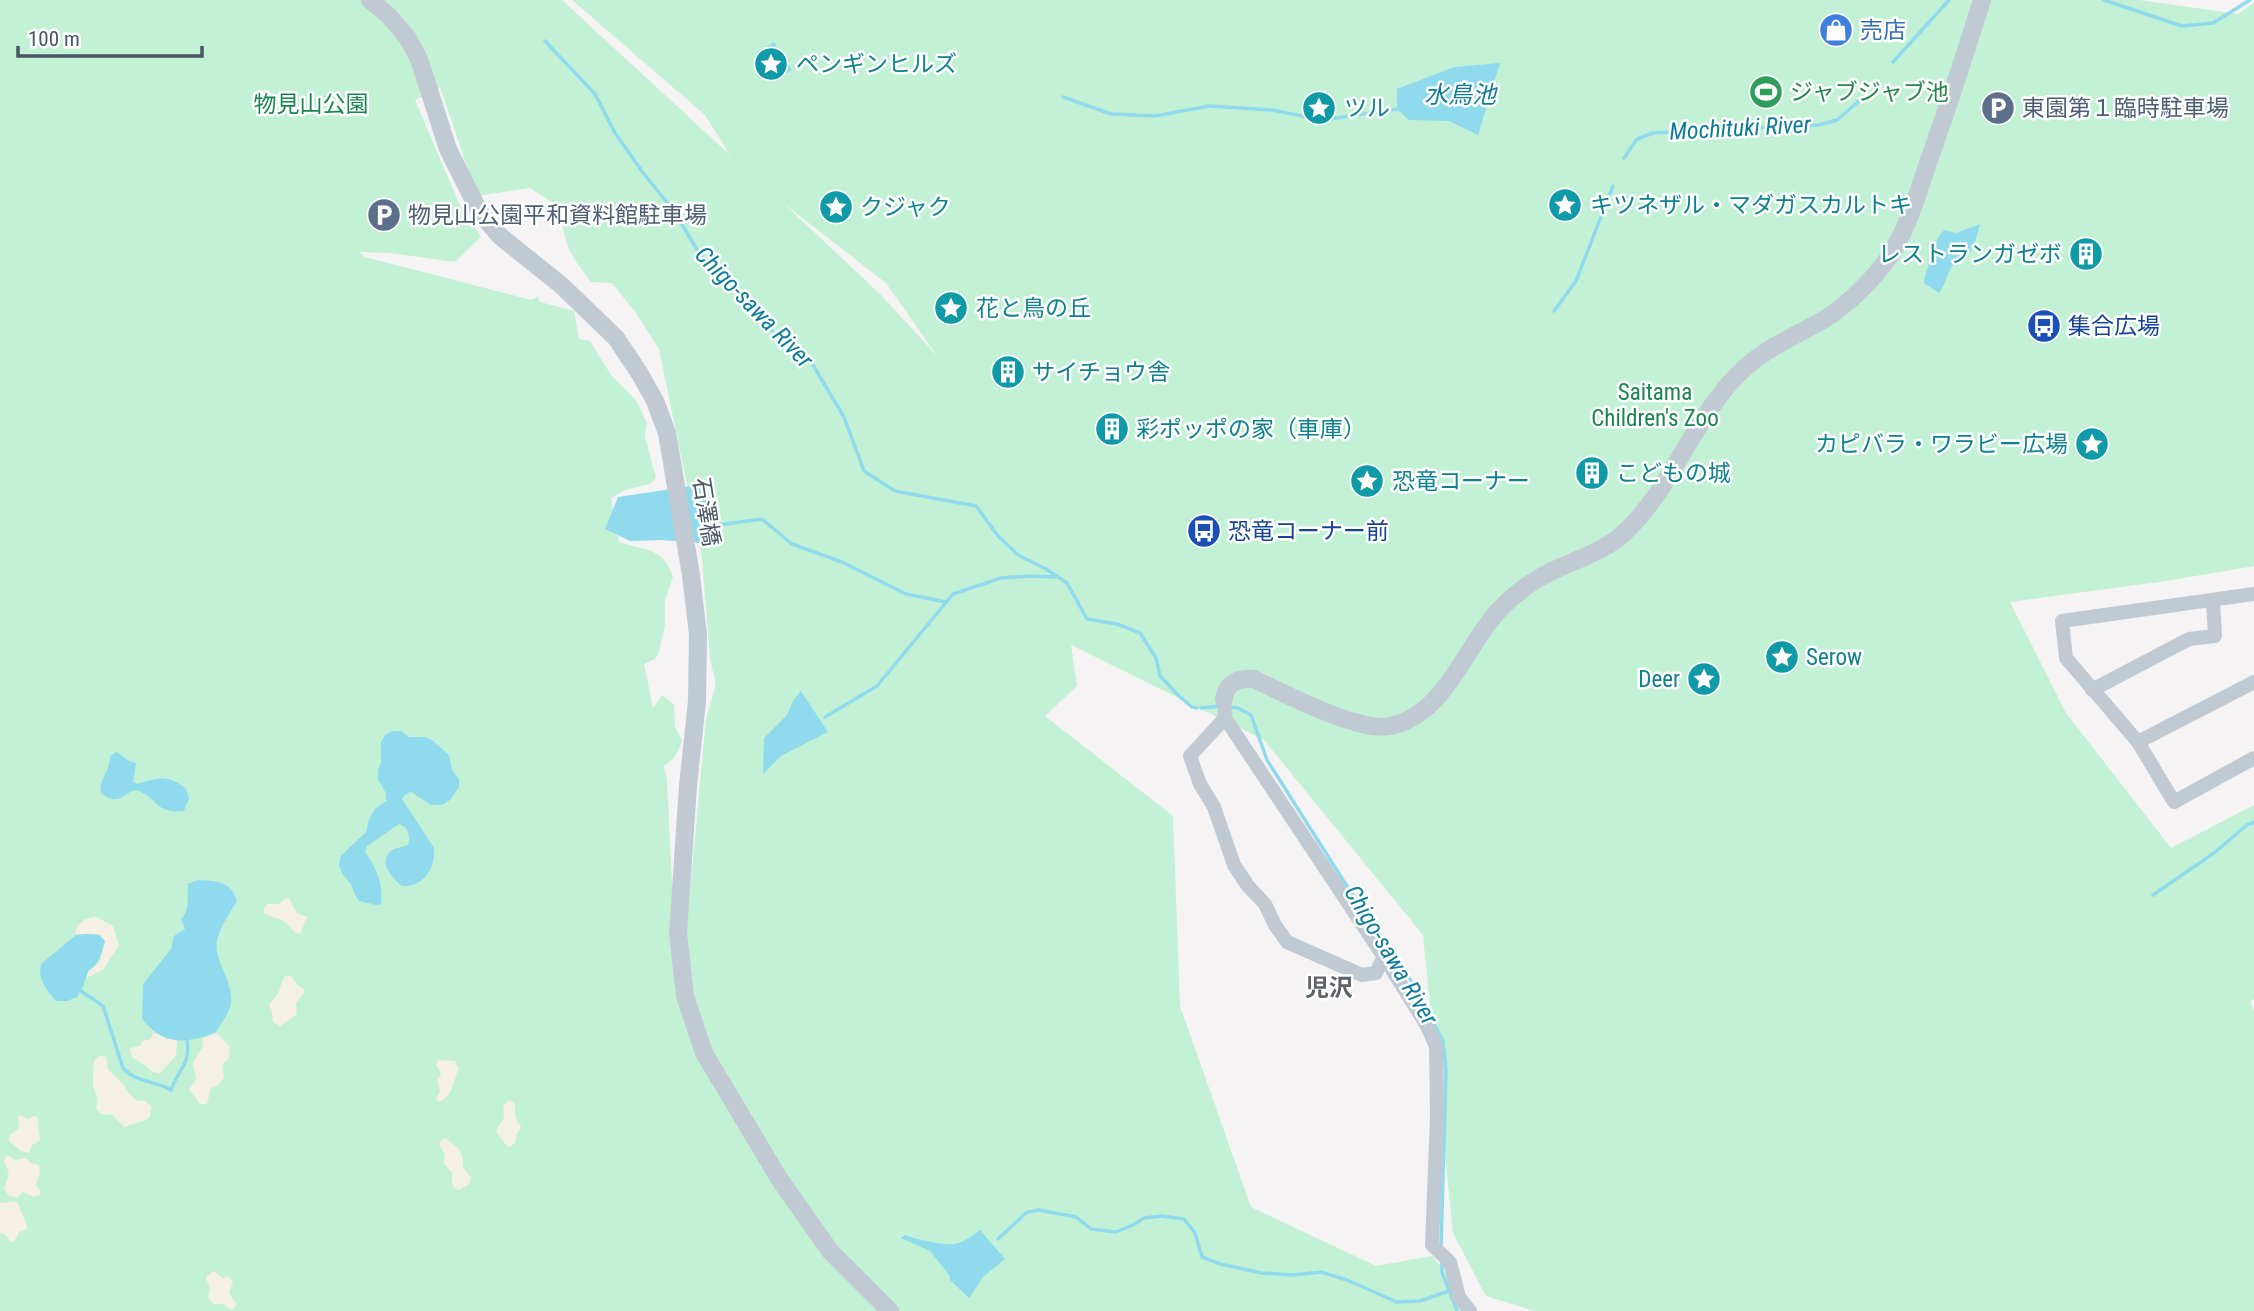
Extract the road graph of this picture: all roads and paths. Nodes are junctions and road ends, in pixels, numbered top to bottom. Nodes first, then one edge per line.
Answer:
1 (370, 0) edge
2 (1982, 0) edge
3 (2254, 594) edge
4 (2213, 601) junction
5 (2254, 682) edge
6 (2092, 690) junction
7 (1225, 710) junction
8 (2138, 742) junction
9 (2254, 758) edge
10 (1384, 957) junction
11 (890, 1311) edge
12 (1470, 1311) edge

1 - 11 street, 石澤橋
2 - 7 street
3 - 4 street
4 - 6 street
4 - 6 street
5 - 8 street
6 - 8 street
7 - 10 street
7 - 10 street
8 - 9 street
10 - 12 street

